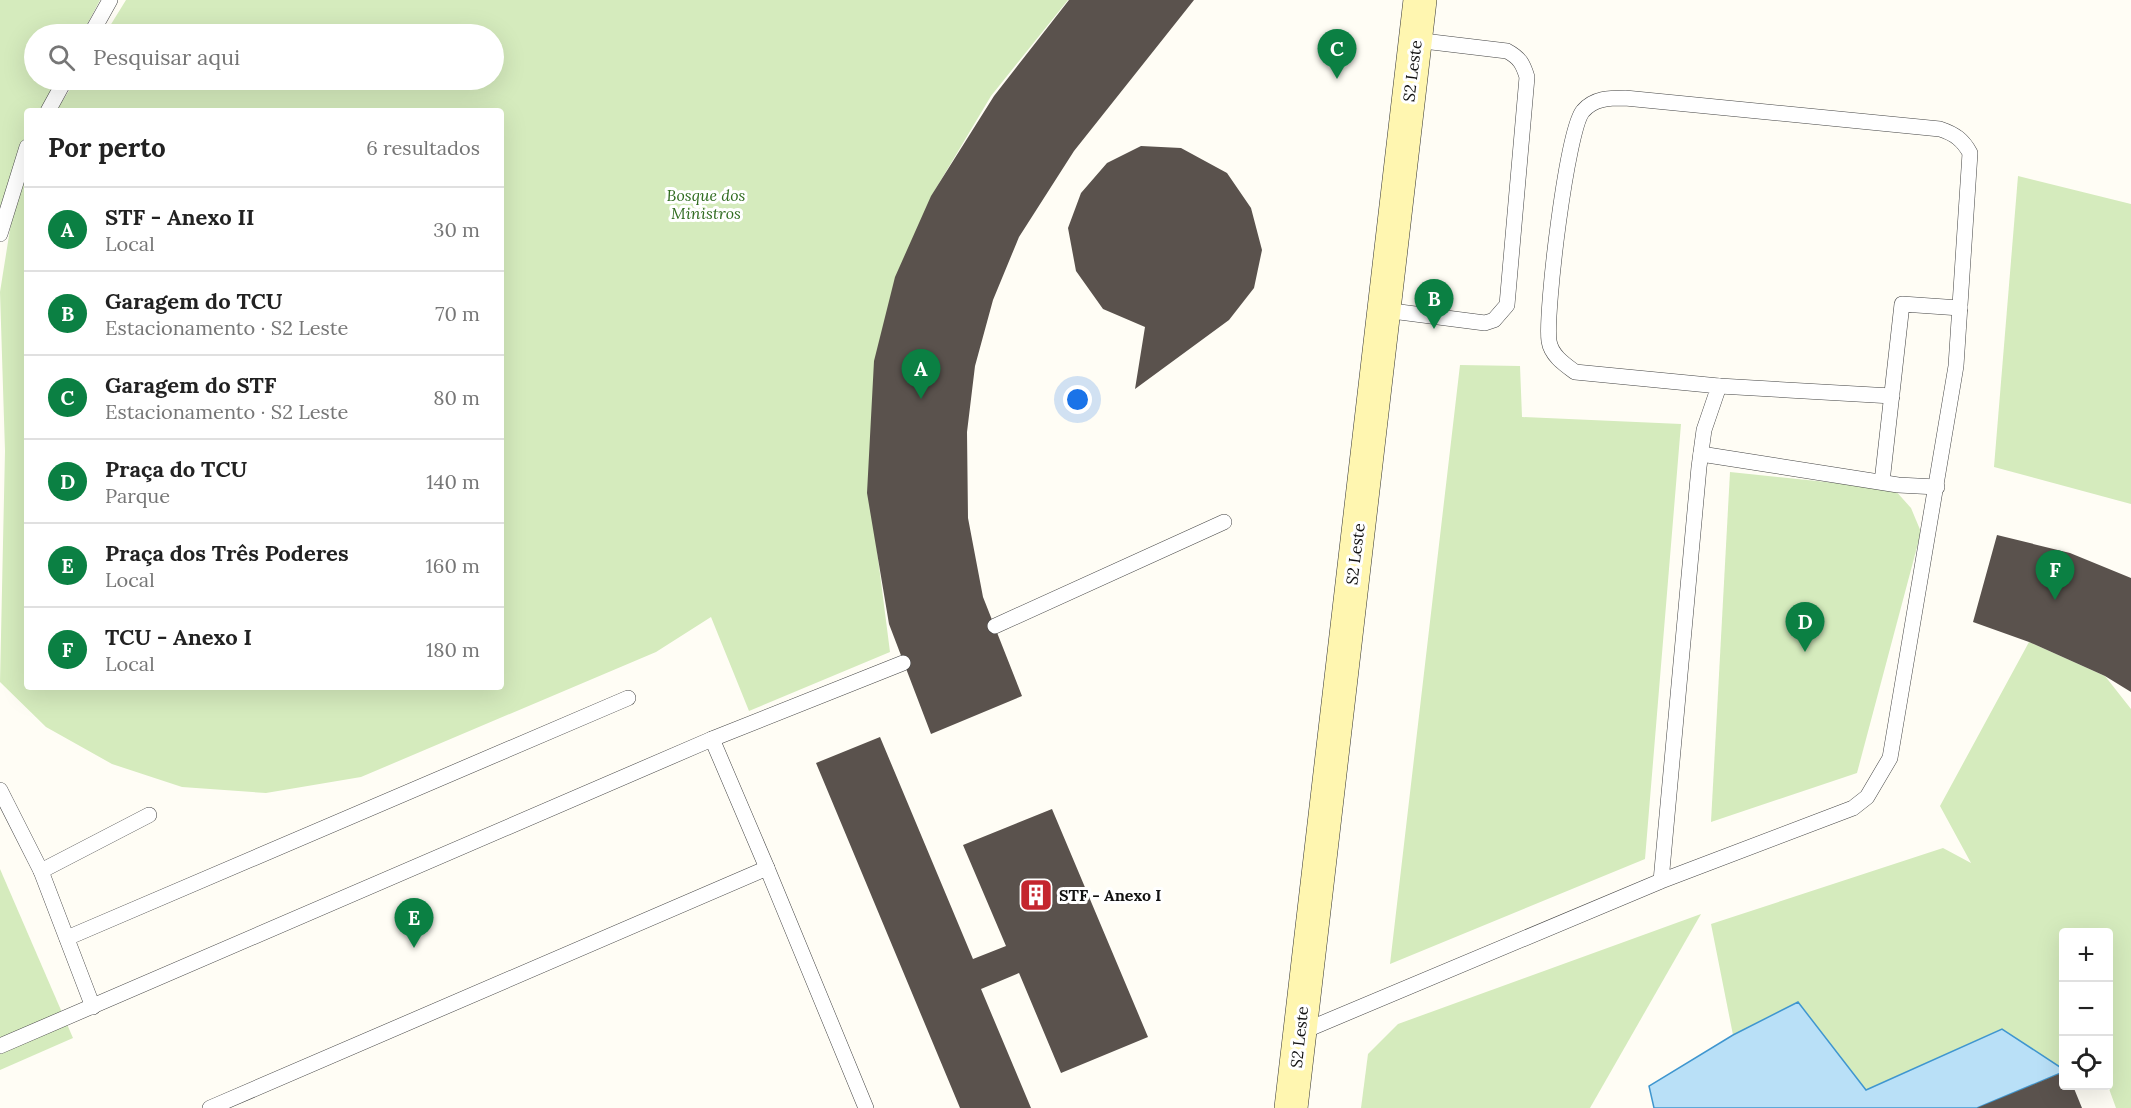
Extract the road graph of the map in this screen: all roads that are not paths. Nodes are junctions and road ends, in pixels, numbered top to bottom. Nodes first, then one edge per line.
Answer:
1 (110, 0) edge
2 (1420, 0) edge
3 (97, 24) edge
4 (1415, 40) junction
5 (60, 90) edge
6 (50, 108) edge
7 (24, 156) edge
8 (0, 234) edge
9 (1960, 308) junction
10 (1383, 310) junction
11 (1719, 386) junction
12 (1892, 396) junction
13 (1701, 454) junction
14 (1882, 482) junction
15 (1937, 487) junction
16 (1224, 522) dead end
17 (995, 626) dead end
18 (903, 663) dead end
19 (628, 698) dead end
20 (712, 740) junction
21 (0, 790) edge
22 (149, 815) dead end
23 (767, 868) junction
24 (41, 871) junction
25 (1661, 881) junction
26 (67, 938) junction
27 (93, 1007) junction
28 (1299, 1034) junction
29 (0, 1046) edge
30 (210, 1108) edge
31 (866, 1108) edge
32 (1291, 1108) edge

1 - 3 lane
2 - 4 main road, S2 Leste
4 - 10 main road, S2 Leste
4 - 10 lane
5 - 6 lane
7 - 8 lane
9 - 11 lane
9 - 12 lane
9 - 15 lane
10 - 28 main road, S2 Leste
11 - 12 lane
11 - 13 lane
12 - 14 lane
13 - 14 lane
13 - 25 lane
14 - 15 lane
15 - 25 lane
16 - 17 lane
18 - 20 lane
19 - 26 lane
20 - 23 lane
20 - 27 lane
21 - 24 lane
22 - 24 lane
23 - 30 lane
23 - 31 lane
24 - 26 lane
25 - 28 lane
26 - 27 lane
27 - 29 lane
28 - 32 main road, S2 Leste

